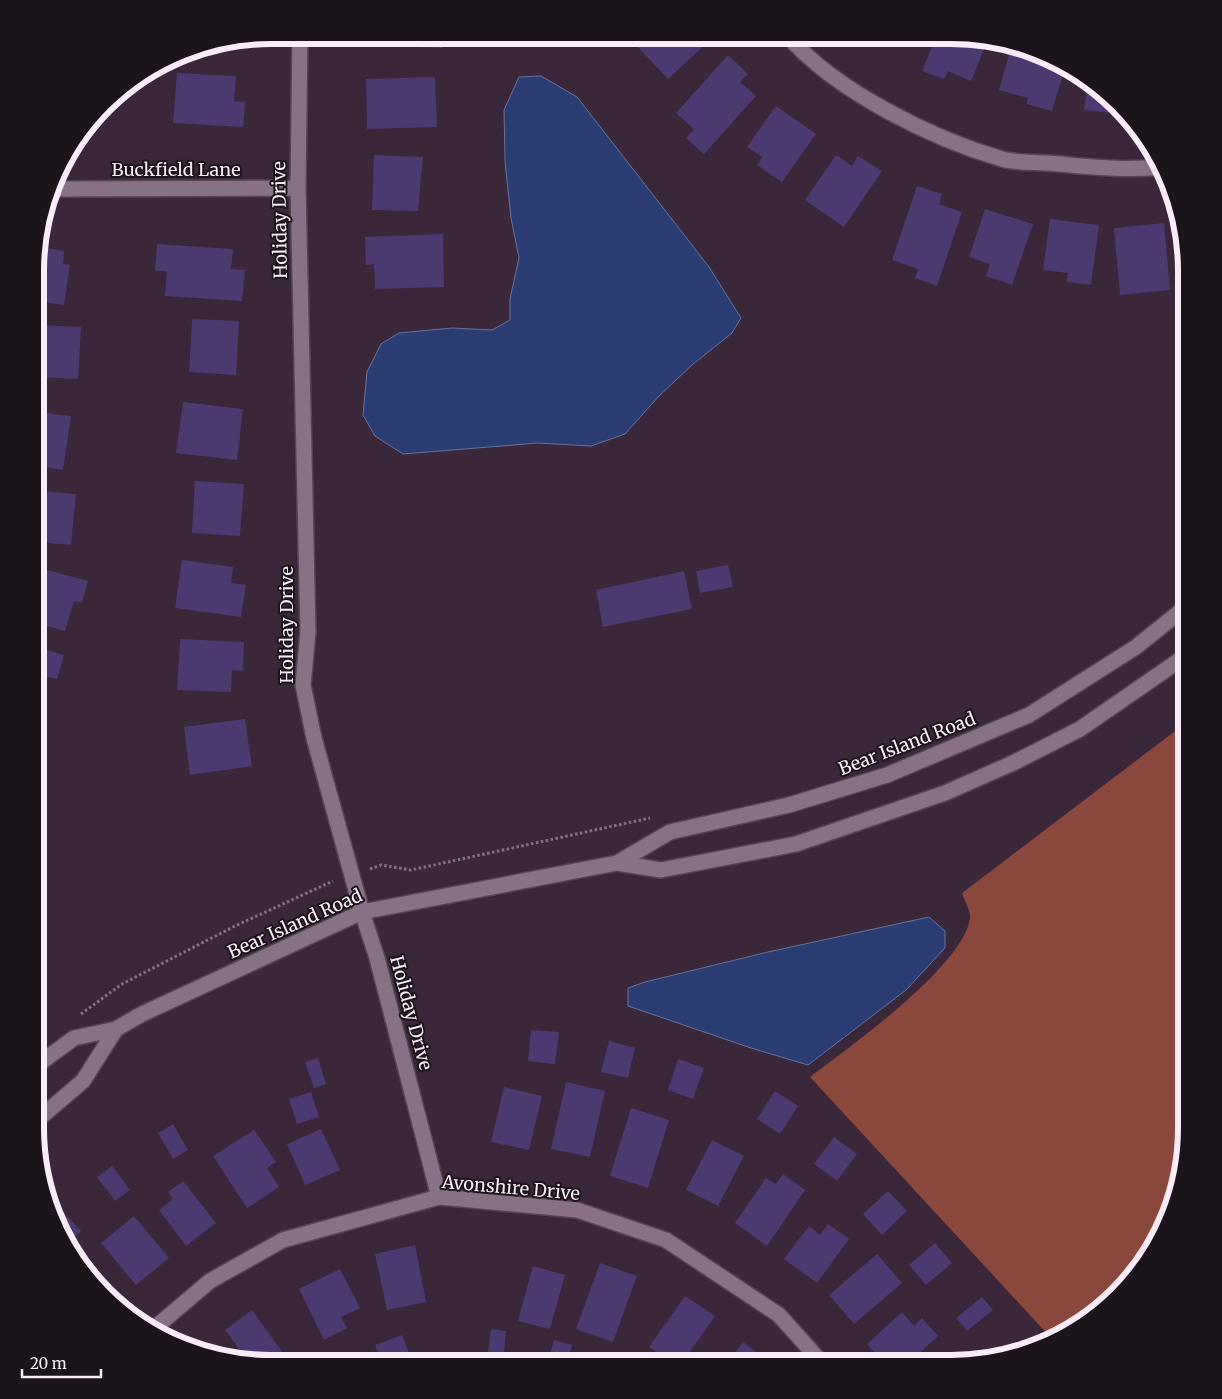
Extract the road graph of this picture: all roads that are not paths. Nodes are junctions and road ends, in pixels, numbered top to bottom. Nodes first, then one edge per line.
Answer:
1 (300, 44) edge
2 (794, 44) edge
3 (1154, 168) edge
4 (298, 188) junction
5 (59, 189) edge
6 (1178, 613) edge
7 (1178, 660) edge
8 (617, 863) junction
9 (362, 912) junction
10 (116, 1029) junction
11 (44, 1060) edge
12 (44, 1114) edge
13 (440, 1197) junction
14 (158, 1325) edge
15 (814, 1355) edge

1 - 4 street, Holiday Drive
2 - 3 street
4 - 5 street, Buckfield Lane
4 - 9 street, Holiday Drive
6 - 8 street, Bear Island Road
7 - 8 street, Bear Island Road
8 - 9 street, Bear Island Road
9 - 10 street, Bear Island Road
9 - 13 street, Holiday Drive
10 - 11 street, Bear Island Road
10 - 12 street, Bear Island Road
13 - 14 street, Avonshire Drive
13 - 15 street, Avonshire Drive

